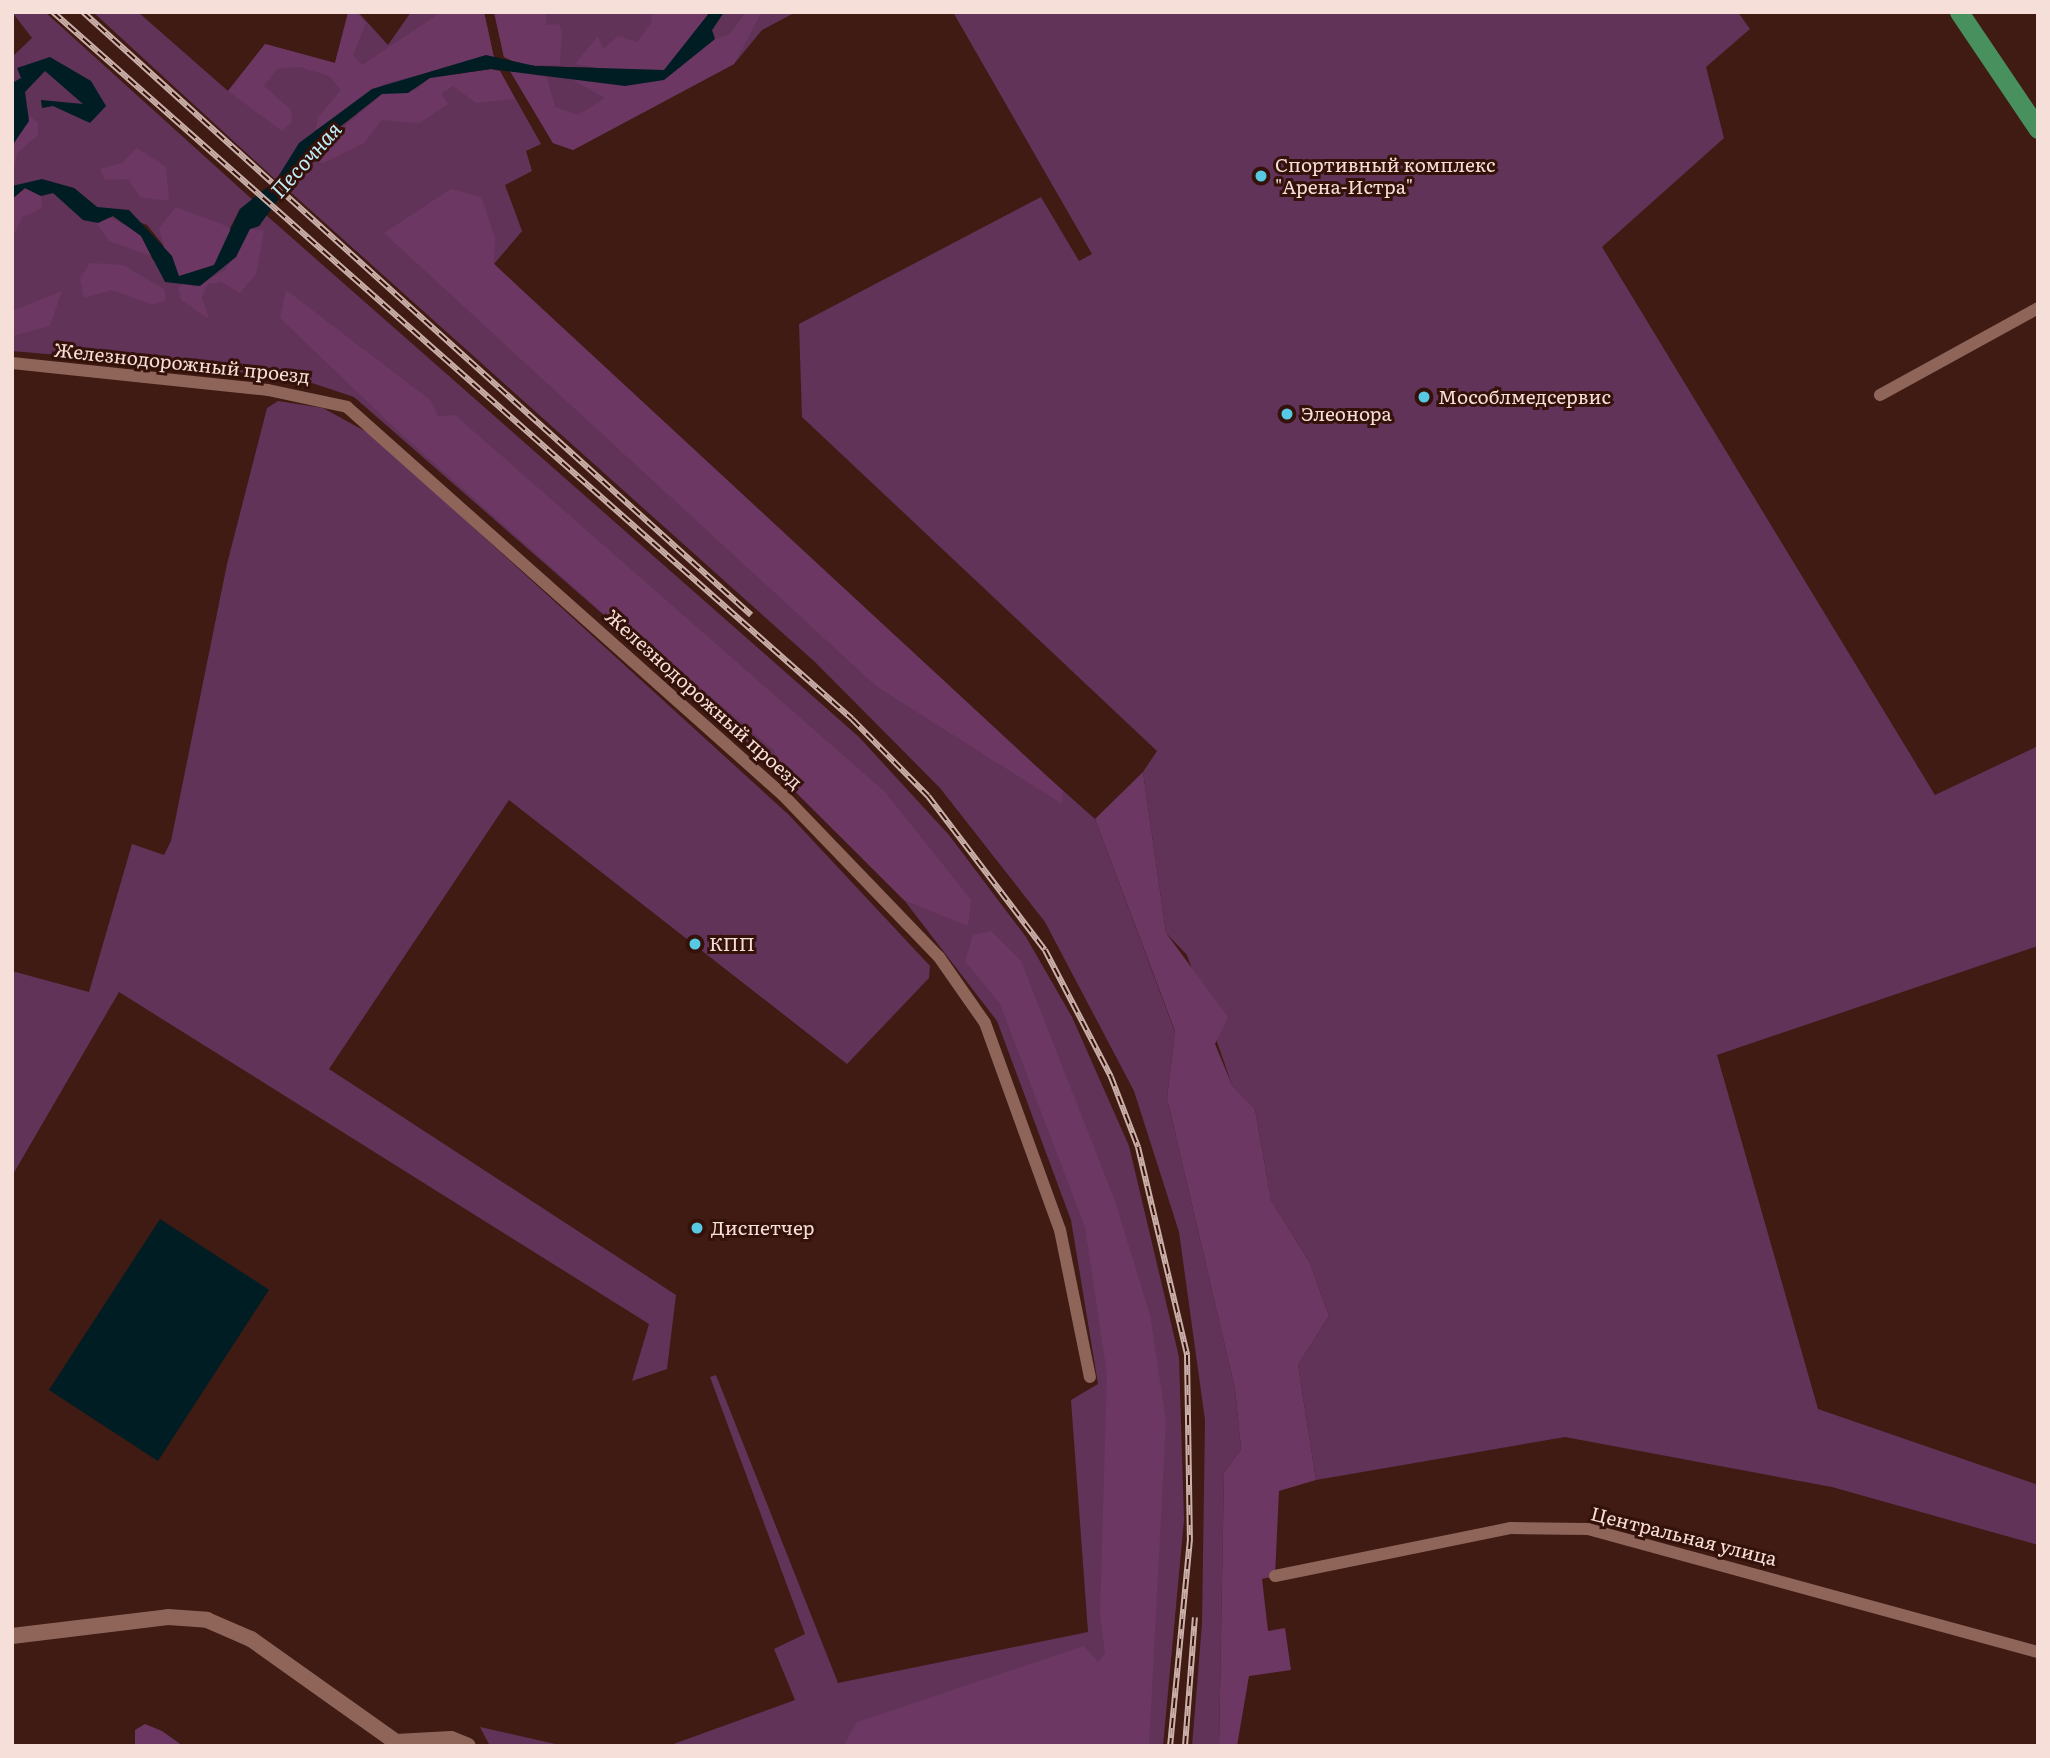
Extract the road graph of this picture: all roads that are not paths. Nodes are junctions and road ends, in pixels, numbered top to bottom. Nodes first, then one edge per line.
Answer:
1 (1959, 12) edge
2 (2038, 129) edge
3 (2038, 308) edge
4 (12, 363) edge
5 (1880, 395) dead end
6 (1090, 1377) dead end
7 (1275, 1576) dead end
8 (12, 1636) edge
9 (2038, 1652) edge
10 (468, 1746) edge

1 - 2 main road
3 - 5 street
4 - 6 street, Железнодорожный проезд
7 - 9 street, Центральная улица
8 - 10 street

